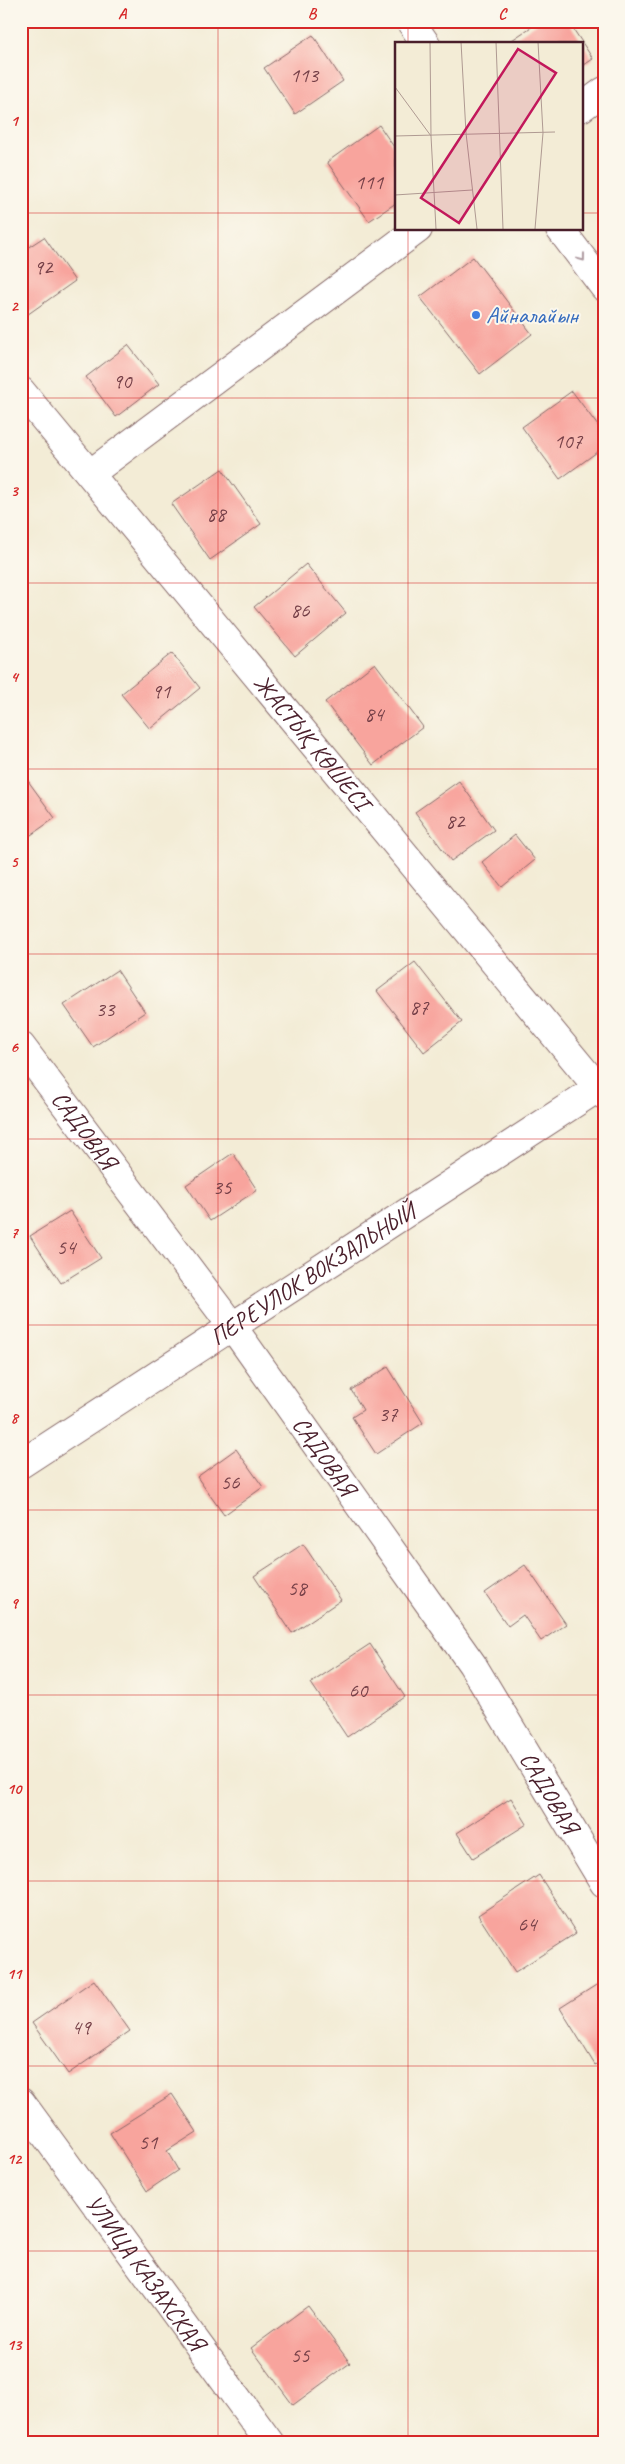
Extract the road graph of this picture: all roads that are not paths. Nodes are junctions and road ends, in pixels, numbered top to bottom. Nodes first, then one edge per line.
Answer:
1 (410, 21) edge
2 (425, 42) edge
3 (604, 91) edge
4 (582, 107) edge
5 (417, 230) edge
6 (561, 230) edge
7 (604, 287) edge
8 (21, 391) edge
9 (91, 473) junction
10 (21, 1046) edge
11 (602, 1089) edge
12 (232, 1326) junction
13 (21, 1464) edge
14 (604, 1883) edge
15 (21, 2102) edge
16 (270, 2443) edge

1 - 2 street
3 - 4 street
5 - 9 street
6 -> 7 street
8 - 9 street, ЖАСТЫҚ КӨШЕСІ
9 - 11 street, ЖАСТЫҚ КӨШЕСІ
10 - 12 street, САДОВАЯ
11 - 12 street, ПЕРЕУЛОК ВОКЗАЛЬНЫЙ
12 - 13 street, ПЕРЕУЛОК ВОКЗАЛЬНЫЙ
12 - 14 street, САДОВАЯ
15 - 16 street, УЛИЦА КАЗАХСКАЯ

